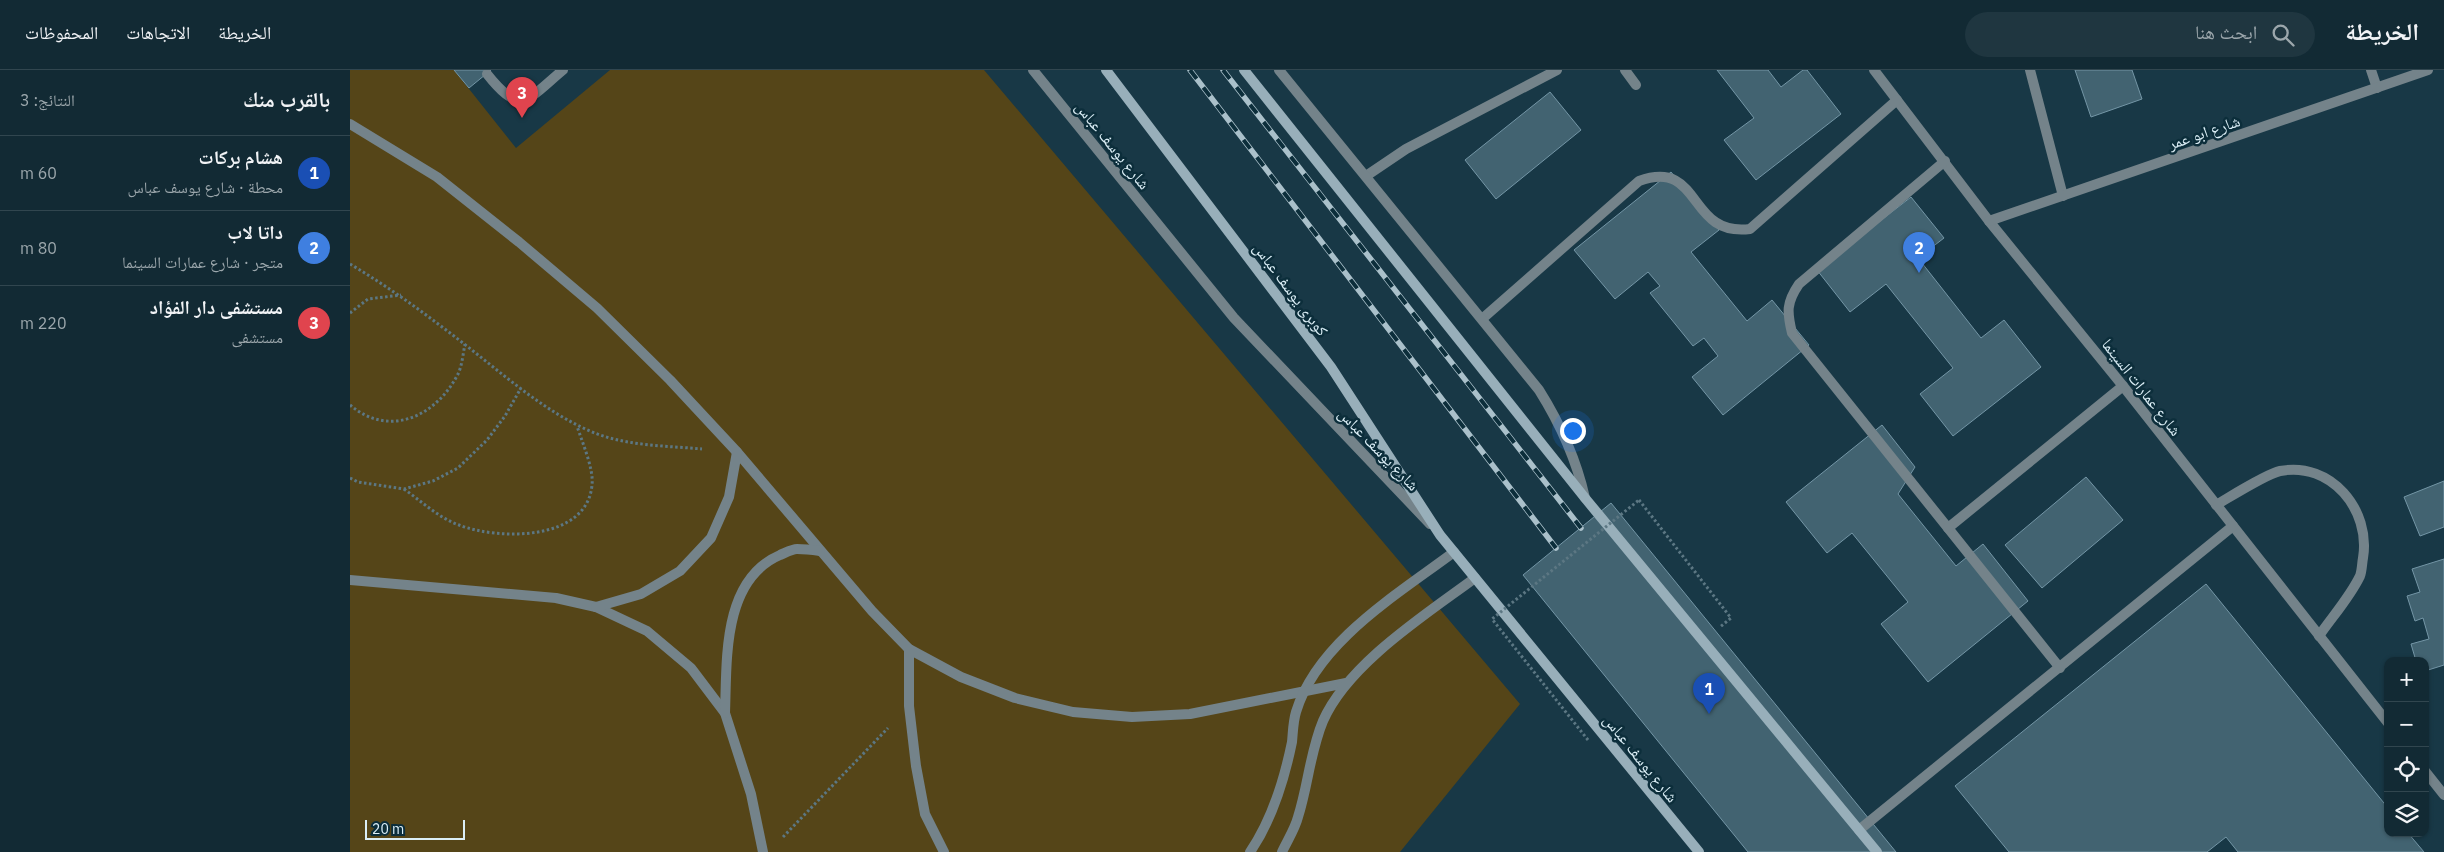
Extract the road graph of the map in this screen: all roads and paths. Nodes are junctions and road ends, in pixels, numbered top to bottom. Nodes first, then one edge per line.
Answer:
1 (563, 70) edge
2 (1033, 70) edge
3 (1106, 70) edge
4 (1244, 70) edge
5 (1279, 70) edge
6 (1557, 70) edge
7 (1626, 70) edge
8 (1874, 70) edge
9 (2030, 70) edge
10 (2370, 70) edge
11 (2428, 70) edge
12 (487, 74) dead end
13 (1636, 85) dead end
14 (2377, 88) junction
15 (1897, 100) junction
16 (350, 124) edge
17 (1945, 161) junction
18 (1366, 176) junction
19 (2063, 196) junction
20 (1989, 221) junction
21 (350, 264) edge
22 (401, 295) junction
23 (350, 313) edge
24 (1482, 320) junction
25 (465, 344) junction
26 (2122, 386) junction
27 (521, 388) junction
28 (350, 405) edge
29 (577, 425) junction
30 (737, 452) junction
31 (350, 478) edge
32 (404, 489) junction
33 (1585, 498) junction
34 (2216, 505) junction
35 (2233, 526) junction
36 (1948, 528) junction
37 (1440, 535) junction
38 (820, 551) junction
39 (1454, 552) junction
40 (1475, 578) junction
41 (350, 580) edge
42 (596, 607) junction
43 (1731, 618) dead end
44 (2320, 636) junction
45 (909, 649) junction
46 (2060, 668) junction
47 (1346, 683) junction
48 (1305, 690) junction
49 (909, 706) junction
50 (725, 713) junction
51 (2384, 718) edge
52 (1588, 740) dead end
53 (2429, 776) edge
54 (2444, 795) edge
55 (1859, 830) junction
56 (782, 838) dead end
57 (764, 852) edge
58 (944, 852) edge
59 (1250, 852) edge
60 (1282, 852) edge
61 (1699, 852) edge
62 (1877, 852) edge

1 - 12 street
2 - 37 street, شارع يوسف عباس
3 - 37 main road, كوبرى يوسف عباس
4 - 33 main road
5 - 18 street
6 - 18 street
7 - 13 street
8 - 15 street, شارع عمارات السينما
9 - 19 street
10 - 14 street
11 - 14 street, شارع ابو عمر
14 - 19 street, شارع ابو عمر
15 - 17 street, شارع عمارات السينما
15 - 24 street
16 - 30 street
17 - 20 street, شارع عمارات السينما
17 - 36 street
18 - 24 street
19 - 20 street, شارع ابو عمر
20 - 26 street, شارع عمارات السينما
21 - 22 path
22 - 23 path
22 - 25 path
24 - 33 street
25 - 27 path
25 - 28 path
26 - 34 street, شارع عمارات السينما
26 - 36 street
27 - 29 path
27 - 32 path
29 - 30 path
29 - 32 path
30 - 38 street
30 - 42 street
31 - 32 path
33 - 55 main road
34 - 35 street, شارع عمارات السينما
34 - 44 street
35 - 44 street, شارع عمارات السينما
35 - 46 street
36 - 46 street
37 - 39 main road, شارع يوسف عباس
38 - 45 street
38 - 50 street
39 - 40 main road, شارع يوسف عباس
39 - 48 street
40 - 47 street
40 - 61 main road, شارع يوسف عباس
41 - 42 street
42 - 50 street
43 - 52 path, bridge
44 - 51 street, شارع عمارات السينما
45 - 48 street
45 - 49 street
46 - 55 street
47 - 48 street
47 - 60 street
48 - 59 street
49 - 56 path
49 - 58 street
50 - 57 street
53 - 54 street
55 - 62 main road

